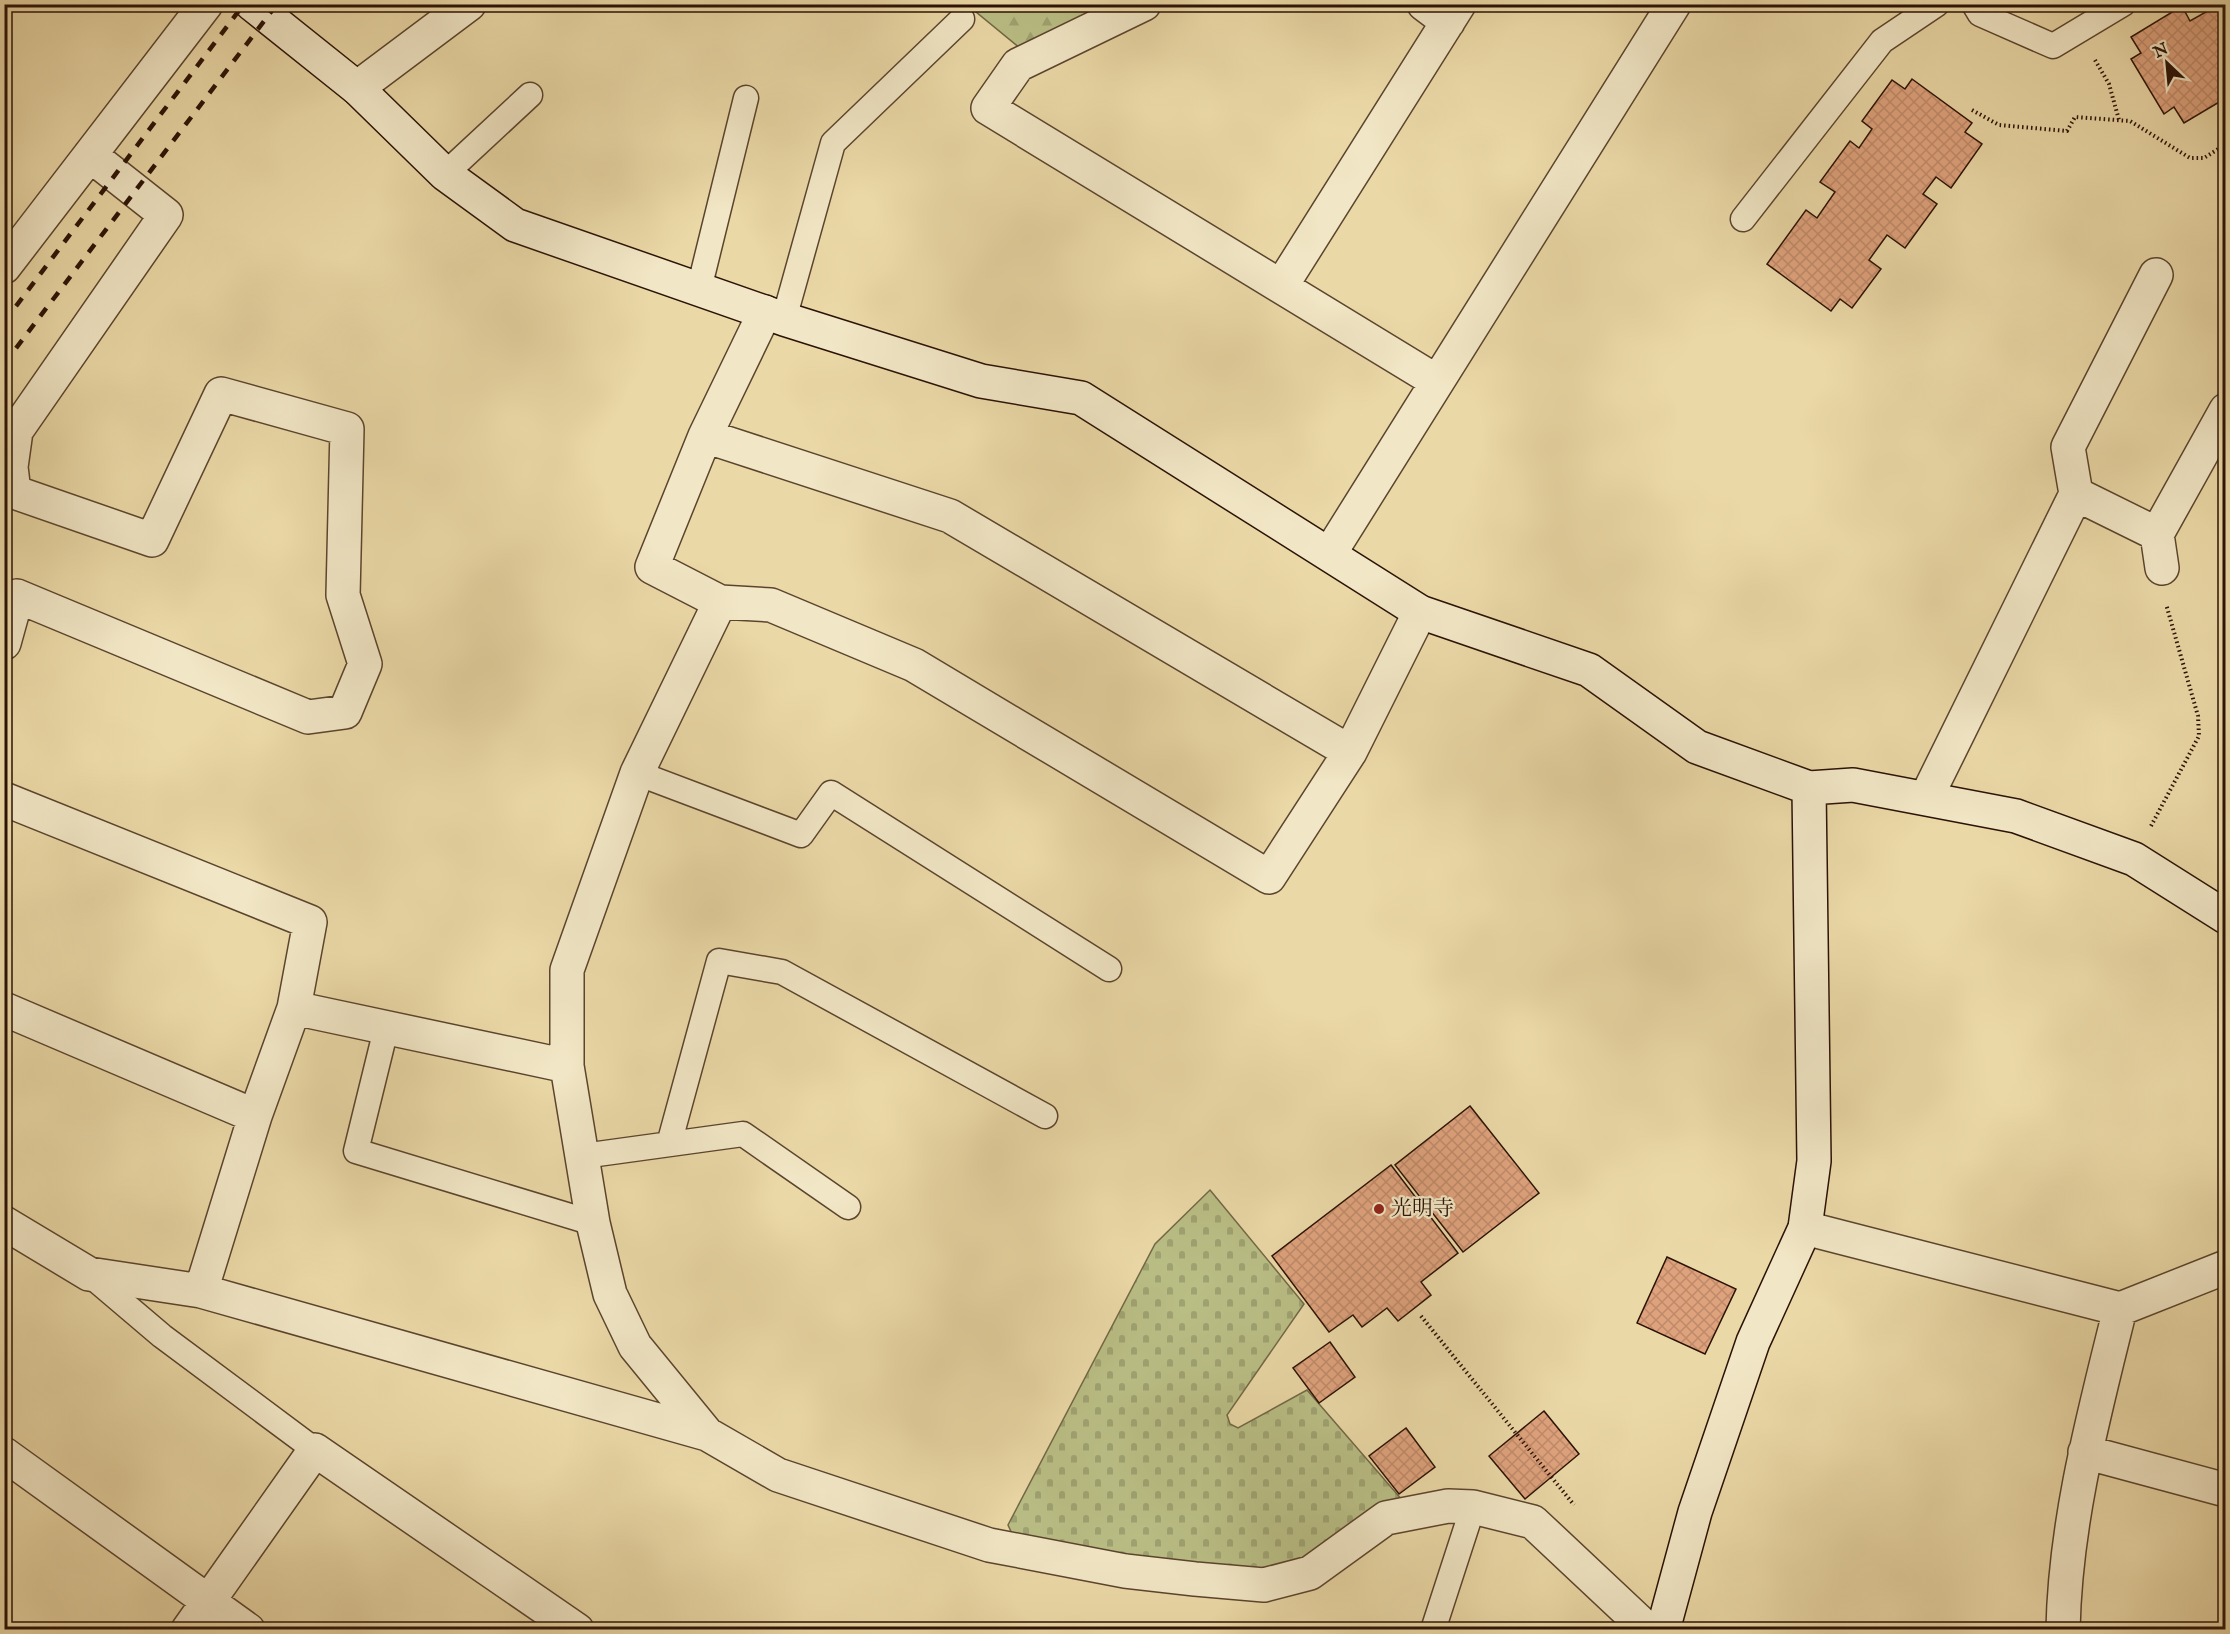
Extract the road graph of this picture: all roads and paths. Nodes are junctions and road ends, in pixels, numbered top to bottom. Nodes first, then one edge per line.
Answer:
1 (206, 4) edge
2 (252, 4) edge
3 (469, 4) edge
4 (1144, 4) edge
5 (1674, 4) edge
6 (1937, 4) edge
7 (1974, 4) edge
8 (2123, 4) edge
9 (1444, 10) edge
10 (962, 19) dead end
11 (2079, 32) junction
12 (357, 88) junction
13 (530, 95) dead end
14 (746, 98) dead end
15 (1972, 110) dead end
16 (2119, 120) junction
17 (2226, 144) edge
18 (90, 155) junction
19 (446, 174) junction
20 (1743, 219) dead end
21 (4, 267) edge
22 (2156, 275) dead end
23 (1282, 285) junction
24 (699, 289) junction
25 (774, 315) junction
26 (1436, 381) junction
27 (2226, 410) edge
28 (10, 427) edge
29 (705, 436) junction
30 (2076, 494) junction
31 (2157, 534) junction
32 (1330, 553) junction
33 (2162, 568) joint
34 (720, 602) junction
35 (1420, 612) junction
36 (4, 643) edge
37 (1350, 752) junction
38 (637, 773) junction
39 (1809, 788) junction
40 (1926, 798) junction
41 (4, 799) edge
42 (2134, 859) junction
43 (2226, 917) edge
44 (1109, 969) dead end
45 (294, 1008) junction
46 (4, 1009) edge
47 (386, 1029) junction
48 (567, 1066) junction
49 (255, 1116) junction
50 (1045, 1116) dead end
51 (669, 1144) junction
52 (583, 1156) junction
53 (848, 1207) dead end
54 (4, 1223) edge
55 (593, 1223) junction
56 (1805, 1228) junction
57 (2226, 1267) edge
58 (89, 1274) junction
59 (201, 1291) junction
60 (2120, 1309) junction
61 (1420, 1316) dead end
62 (706, 1434) junction
63 (315, 1450) junction
64 (2085, 1452) junction
65 (4, 1454) edge
66 (2226, 1490) edge
67 (1473, 1507) junction
68 (1578, 1510) dead end
69 (208, 1601) junction
70 (188, 1629) edge
71 (248, 1629) edge
72 (577, 1629) edge
73 (1433, 1629) edge
74 (1648, 1629) edge
75 (1663, 1629) edge
76 (2063, 1629) edge

1 - 18 street
2 - 12 street
3 - 12 street
4 - 23 street
5 - 26 street
6 - 20 lane
7 - 11 lane
8 - 11 lane
9 - 23 street
10 - 25 lane
11 - 16 path
12 - 19 street
13 - 19 lane
14 - 24 lane
15 - 16 path
16 - 17 path
18 - 21 street
18 - 28 street
19 - 24 street
22 - 30 street
23 - 26 street
24 - 25 street
25 - 29 street
25 - 32 street
26 - 32 street
27 - 31 street
28 - 36 street
29 - 34 street
29 - 37 street
30 - 31 street
30 - 40 street
31 - 33 street
32 - 35 street
33 - 42 path
34 - 37 street
34 - 38 street
35 - 37 street
35 - 39 street
38 - 44 lane
38 - 48 street
39 - 40 street
39 - 56 street
40 - 42 street
41 - 45 street
42 - 43 street
45 - 47 street
45 - 49 street
46 - 49 street
47 - 48 street
47 - 55 lane
48 - 52 street
49 - 59 street
50 - 51 lane
51 - 52 lane
51 - 53 lane
52 - 55 street
54 - 58 street
55 - 62 street
56 - 60 street
56 - 75 street
57 - 60 street
58 - 59 street
58 - 63 lane
59 - 62 street
60 - 64 street
61 - 68 path
62 - 67 street
63 - 69 street
63 - 72 street
64 - 66 street
64 - 76 street
65 - 69 street
67 - 73 lane
67 - 74 street
69 - 70 street
69 - 71 street

